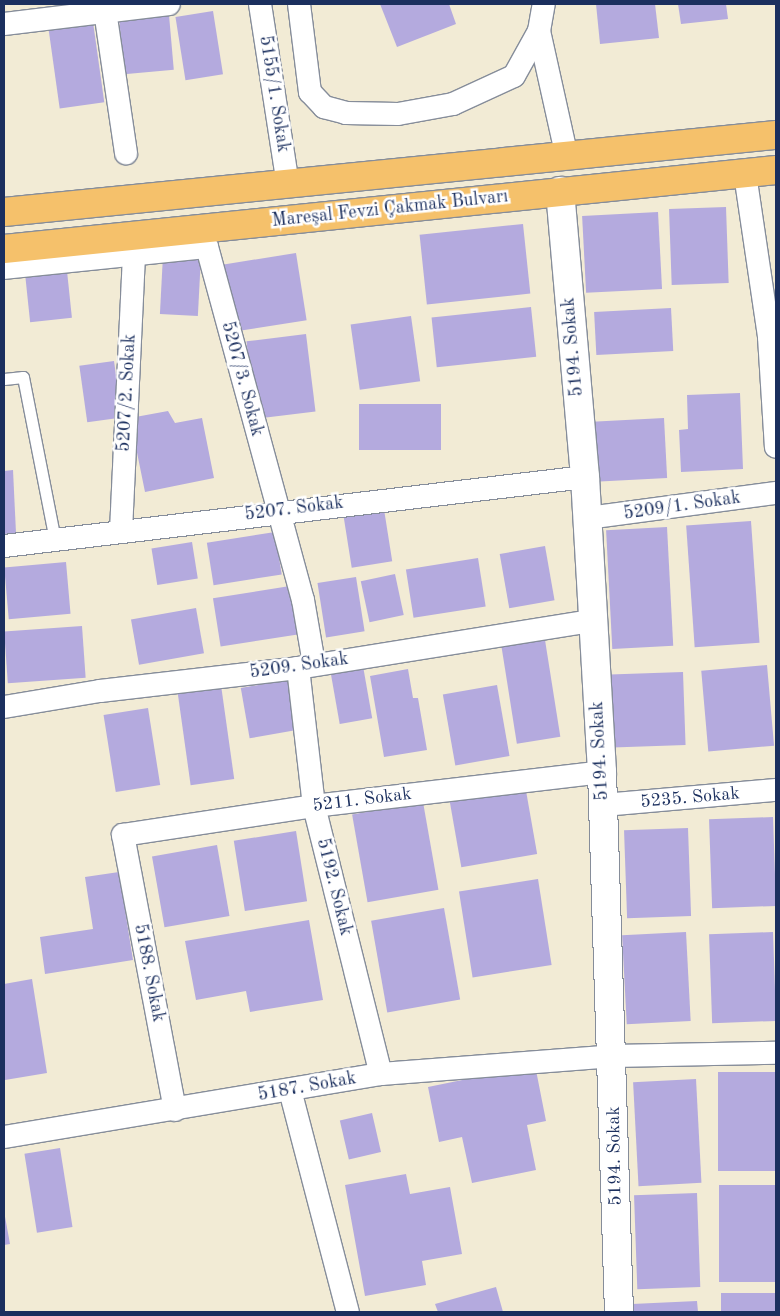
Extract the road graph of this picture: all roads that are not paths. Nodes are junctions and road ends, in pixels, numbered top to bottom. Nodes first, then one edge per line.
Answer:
1 (169, 4) edge
2 (260, 4) edge
3 (299, 4) edge
4 (544, 4) edge
5 (104, 8) edge
6 (4, 24) edge
7 (539, 31) junction
8 (776, 134) edge
9 (126, 153) dead end
10 (567, 157) junction
11 (776, 170) edge
12 (745, 174) junction
13 (288, 185) junction
14 (560, 191) junction
15 (4, 212) edge
16 (4, 249) edge
17 (134, 254) junction
18 (4, 268) edge
19 (772, 337) edge
20 (4, 379) edge
21 (776, 447) edge
22 (585, 476) junction
23 (776, 493) edge
24 (278, 511) junction
25 (588, 518) junction
26 (121, 531) junction
27 (55, 540) junction
28 (4, 546) edge
29 (593, 622) junction
30 (306, 666) junction
31 (4, 708) edge
32 (602, 772) junction
33 (776, 790) edge
34 (603, 805) junction
35 (314, 806) junction
36 (123, 835) joint
37 (776, 1053) edge
38 (613, 1056) junction
39 (381, 1074) junction
40 (290, 1090) junction
41 (175, 1110) junction
42 (4, 1137) edge
43 (348, 1312) edge
44 (619, 1312) edge

1 - 5 street
2 - 13 street, 5155/1. Sokak
3 - 7 street
4 - 7 street
5 - 6 street
5 - 9 street
7 - 10 street
8 - 10 highway, Mareşal Fevzi Çakmak Bulvarı
10 - 13 highway, Mareşal Fevzi Çakmak Bulvarı
11 - 12 highway, Mareşal Fevzi Çakmak Bulvarı
12 - 14 highway, Mareşal Fevzi Çakmak Bulvarı
12 - 19 street
13 - 15 highway, Mareşal Fevzi Çakmak Bulvarı
14 - 16 highway, Mareşal Fevzi Çakmak Bulvarı
14 - 22 street, 5194. Sokak
17 - 18 street
17 - 24 street, 5207/3. Sokak
17 - 26 street, 5207/2. Sokak
19 - 21 street
20 - 27 lane
22 - 24 street, 5207. Sokak
22 - 25 street, 5194. Sokak
23 - 25 street, 5209/1. Sokak
24 - 26 street, 5207. Sokak
24 - 30 street, 5207/3. Sokak
25 - 29 street, 5194. Sokak
26 - 27 street, 5207. Sokak
27 - 28 street, 5207. Sokak
29 - 30 street, 5209. Sokak
29 - 32 street, 5194. Sokak
30 - 31 street, 5209. Sokak
30 - 35 street, 5192. Sokak
32 - 34 street, 5194. Sokak
32 - 35 street, 5211. Sokak
33 - 34 street, 5235. Sokak
34 - 38 street, 5194. Sokak
35 - 36 street, 5211. Sokak
35 - 39 street, 5192. Sokak
36 - 41 street, 5188. Sokak
37 - 38 street, 5187. Sokak
38 - 39 street, 5187. Sokak
38 - 44 street, 5194. Sokak
39 - 40 street, 5187. Sokak
40 - 41 street, 5187. Sokak
40 - 43 street
41 - 42 street, 5187. Sokak

